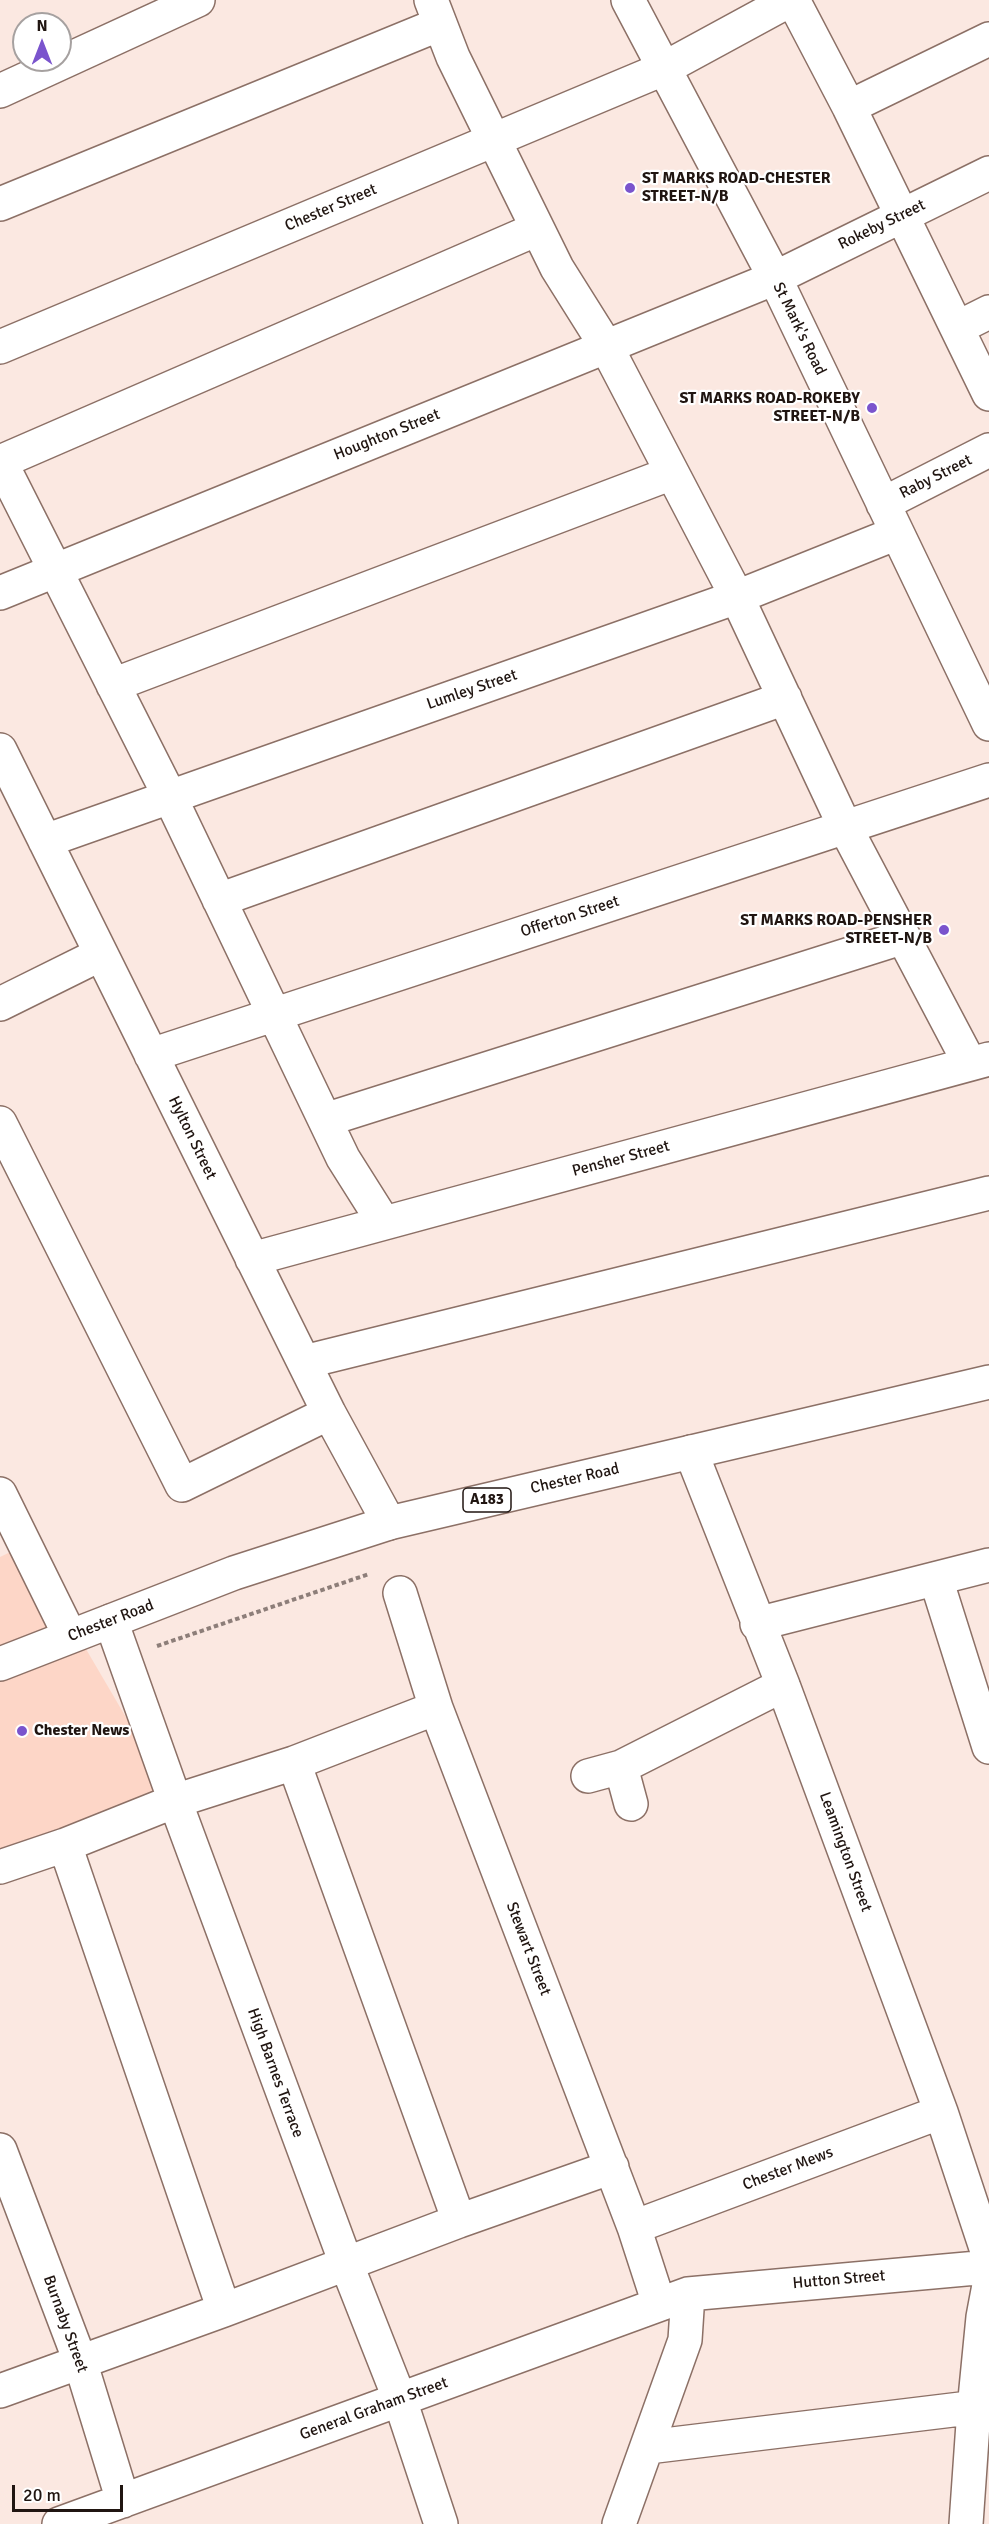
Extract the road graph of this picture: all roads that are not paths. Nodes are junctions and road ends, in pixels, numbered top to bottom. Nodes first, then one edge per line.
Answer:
1 (198, 0) edge
2 (628, 0) edge
3 (792, 0) edge
4 (435, 12) edge
5 (989, 39) edge
6 (663, 69) junction
7 (0, 91) edge
8 (849, 107) junction
9 (494, 140) junction
10 (989, 172) edge
11 (0, 204) edge
12 (900, 216) junction
13 (537, 229) junction
14 (775, 278) junction
15 (989, 312) edge
16 (957, 328) junction
17 (606, 346) junction
18 (0, 347) edge
19 (989, 394) edge
20 (989, 450) edge
21 (0, 462) edge
22 (672, 473) junction
23 (890, 519) junction
24 (55, 571) junction
25 (0, 593) edge
26 (737, 597) junction
27 (113, 685) junction
28 (785, 698) junction
29 (989, 724) edge
30 (0, 750) edge
31 (989, 780) edge
32 (170, 797) junction
33 (846, 827) junction
34 (45, 841) junction
35 (219, 900) junction
36 (904, 938) junction
37 (101, 954) junction
38 (0, 1004) edge
39 (274, 1015) junction
40 (152, 1055) junction
41 (980, 1061) edge
42 (325, 1120) junction
43 (0, 1123) edge
44 (989, 1193) edge
45 (384, 1223) junction
46 (252, 1259) junction
47 (304, 1362) junction
48 (989, 1382) edge
49 (329, 1413) junction
50 (691, 1452) junction
51 (0, 1494) edge
52 (388, 1523) junction
53 (989, 1565) edge
54 (936, 1579) junction
55 (400, 1593) road end
56 (111, 1622) junction
57 (757, 1624) junction
58 (70, 1636) junction
59 (0, 1664) edge
60 (783, 1685) junction
61 (436, 1708) junction
62 (989, 1747) edge
63 (294, 1763) junction
64 (621, 1767) junction
65 (588, 1776) dead end
66 (175, 1801) junction
67 (631, 1804) dead end
68 (65, 1845) junction
69 (0, 1867) edge
70 (941, 2112) junction
71 (0, 2150) edge
72 (612, 2167) junction
73 (459, 2221) junction
74 (634, 2227) junction
75 (989, 2257) edge
76 (346, 2263) junction
77 (989, 2267) edge
78 (989, 2285) edge
79 (674, 2299) junction
80 (224, 2310) junction
81 (80, 2361) junction
82 (0, 2391) edge
83 (400, 2400) junction
84 (981, 2410) edge
85 (648, 2447) junction
86 (123, 2501) junction
87 (436, 2522) edge
88 (59, 2524) edge
89 (619, 2524) edge
90 (966, 2524) edge

1 - 7 street
2 - 6 street, St Mark's Road
3 - 6 street, Chester Street
3 - 8 street
4 - 9 street
4 - 11 street
5 - 8 street
6 - 9 street, Chester Street
6 - 14 street, St Mark's Road
8 - 12 street
9 - 13 street
9 - 18 street, Chester Street
10 - 12 street, Rokeby Street
12 - 14 street, Rokeby Street
12 - 16 street
13 - 17 street
13 - 21 street
14 - 17 street, Houghton Street
14 - 23 street, St Mark's Road
15 - 16 street
16 - 19 street
17 - 22 street
17 - 24 street, Houghton Street
20 - 23 street, Raby Street
21 - 24 street
22 - 26 street
22 - 27 street
23 - 26 street, Lumley Street
23 - 29 street, St Mark's Road
24 - 25 street, Houghton Street
24 - 27 street
26 - 28 street
26 - 32 street, Lumley Street
27 - 32 street
28 - 33 street
28 - 35 street
30 - 34 street, Hylton Street
31 - 33 street, Offerton Street
32 - 34 street, Lumley Street
32 - 35 street
33 - 36 street
33 - 39 street, Offerton Street
34 - 37 street, Hylton Street
35 - 39 street
36 - 41 street
36 - 42 street
37 - 38 street
37 - 40 street, Hylton Street
39 - 40 street, Offerton Street
39 - 42 street
40 - 46 street, Hylton Street
41 - 45 street, Pensher Street
42 - 45 street
43 - 49 street
44 - 47 street
45 - 46 street, Pensher Street
46 - 47 street, Hylton Street
47 - 49 street, Hylton Street
48 - 50 street, Chester Road / A183
49 - 52 street, Hylton Street
50 - 52 street, Chester Road / A183
50 - 57 street, Leamington Street
51 - 58 street
52 - 56 street, Chester Road / A183
53 - 54 street
54 - 57 street
54 - 62 street
55 - 61 street, Stewart Street
56 - 58 street, Chester Road / A183
56 - 66 street, High Barnes Terrace
57 - 60 street, Leamington Street
58 - 59 street, Chester Road / A183
60 - 64 street
60 - 70 street, Leamington Street
61 - 63 street
61 - 72 street, Stewart Street
63 - 66 street
63 - 73 street
64 - 65 street
64 - 67 street
66 - 68 street
66 - 76 street, High Barnes Terrace
68 - 69 street
68 - 80 street
70 - 74 street, Chester Mews
70 - 75 street, Leamington Street
71 - 81 street, Burnaby Street
72 - 73 street
72 - 74 street, Stewart Street
73 - 76 street
74 - 79 street, Stewart Street
76 - 80 street
76 - 83 street, High Barnes Terrace
77 - 79 street, Hutton Street
78 - 84 street
79 - 83 street, General Graham Street
79 - 85 street
80 - 81 street
81 - 82 street
81 - 86 street, Burnaby Street
83 - 86 street, General Graham Street
83 - 87 street, High Barnes Terrace
84 - 85 street
84 - 90 street
85 - 89 street
86 - 88 street, General Graham Street

